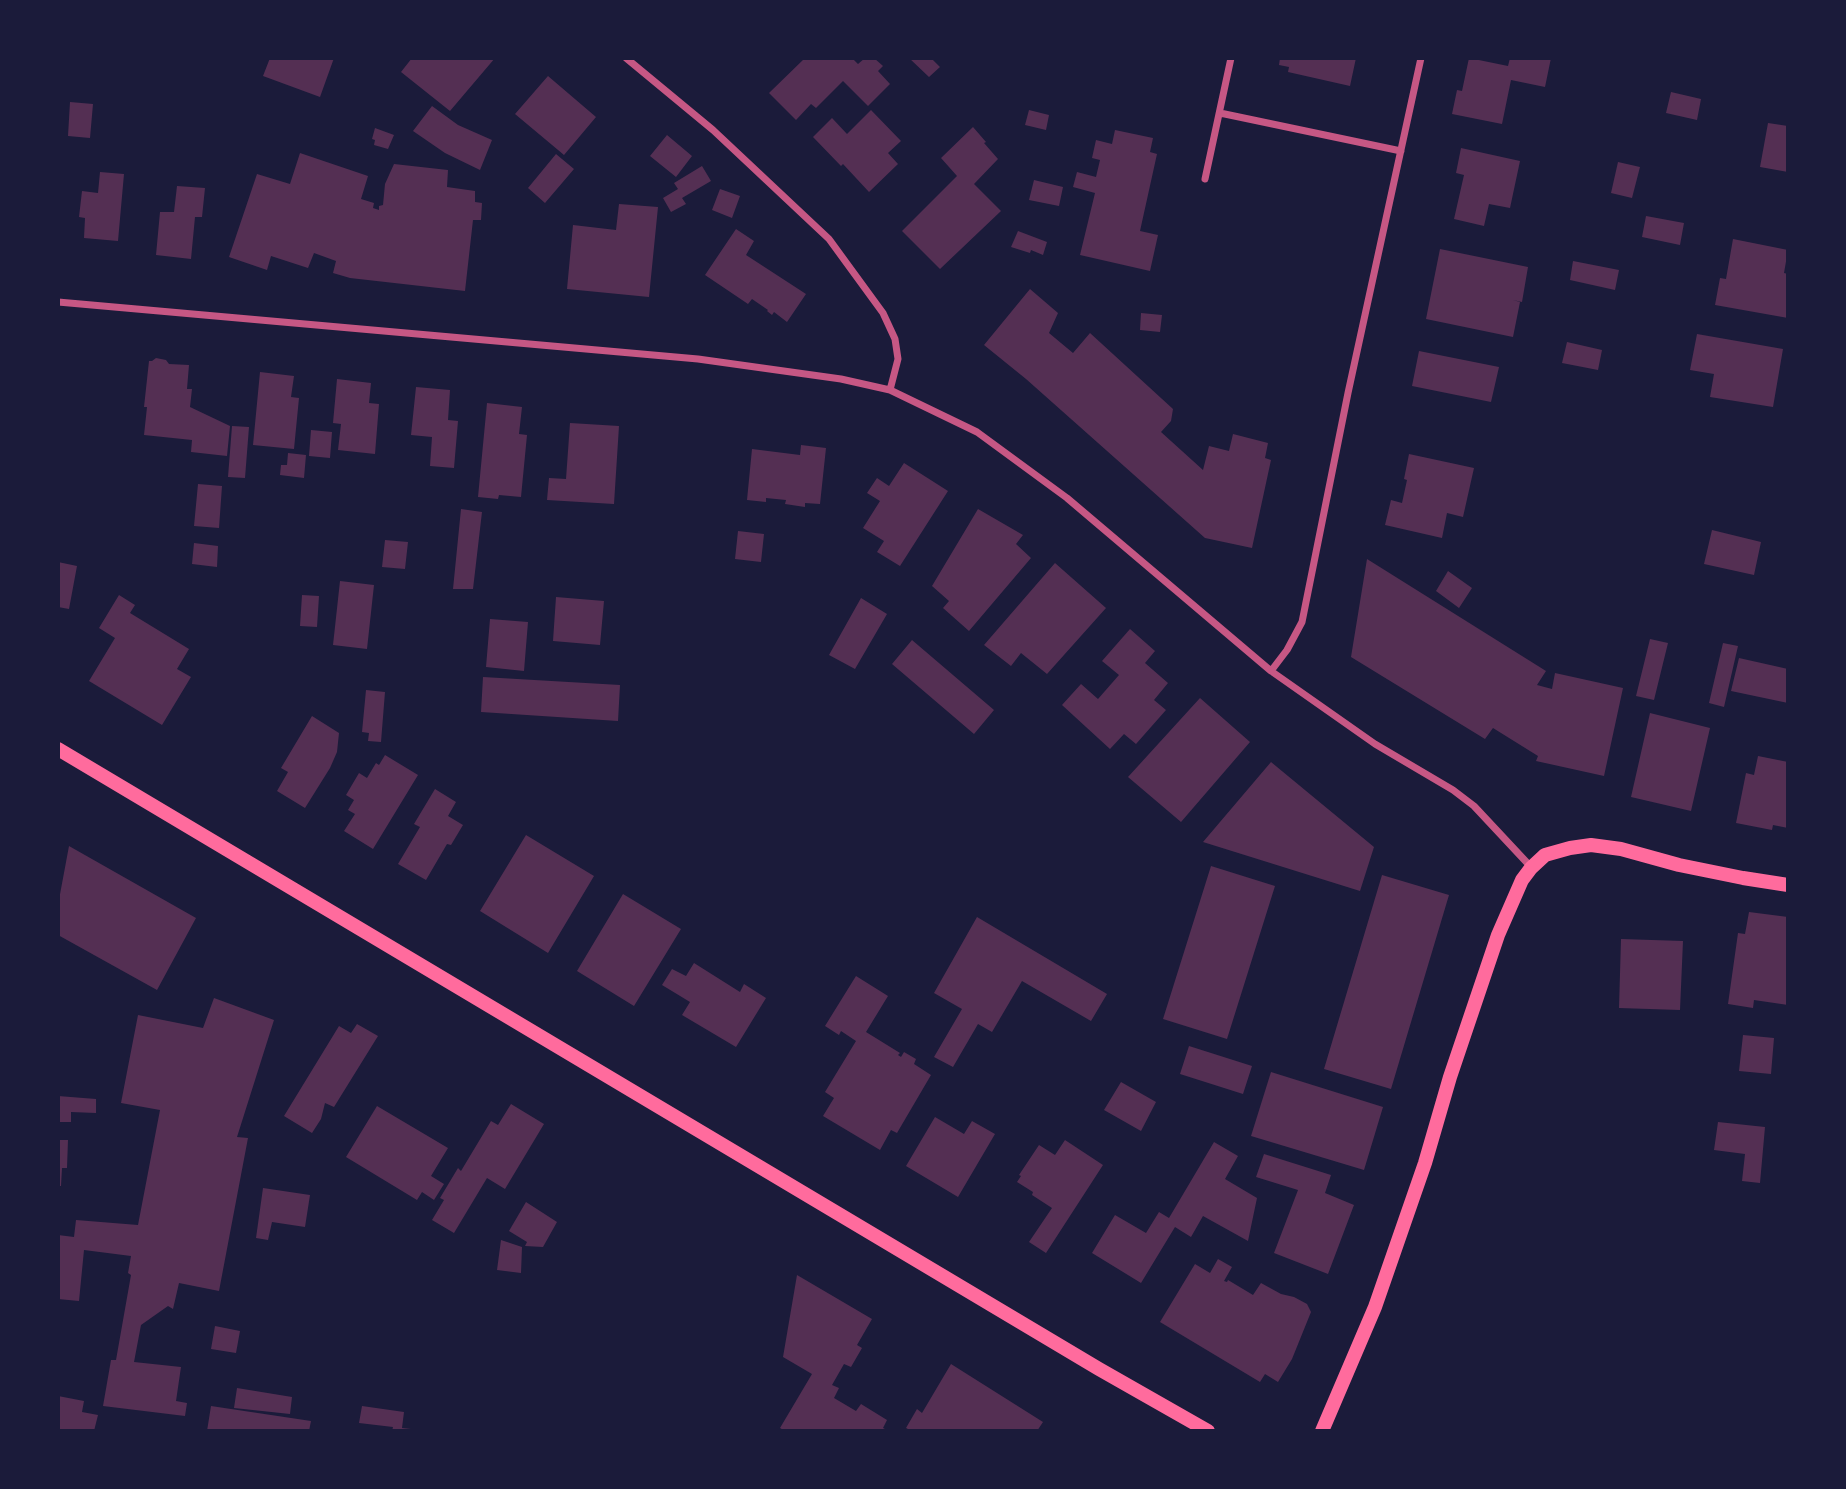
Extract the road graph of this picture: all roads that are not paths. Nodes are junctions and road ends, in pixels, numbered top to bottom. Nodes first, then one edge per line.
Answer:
1 (626, 58) edge
2 (1231, 58) edge
3 (1421, 58) edge
4 (1220, 113) junction
5 (1401, 151) junction
6 (1205, 179) dead end
7 (58, 302) edge
8 (890, 390) junction
9 (1270, 671) junction
10 (58, 749) edge
11 (1531, 868) junction
12 (1788, 885) edge
13 (1208, 1431) edge
14 (1322, 1431) edge

1 - 8 street
2 - 4 street
3 - 5 street
4 - 5 street
4 - 6 street
5 - 9 street
7 - 8 street
8 - 9 street
9 - 11 street
10 - 13 main road
11 - 12 main road
11 - 14 main road

